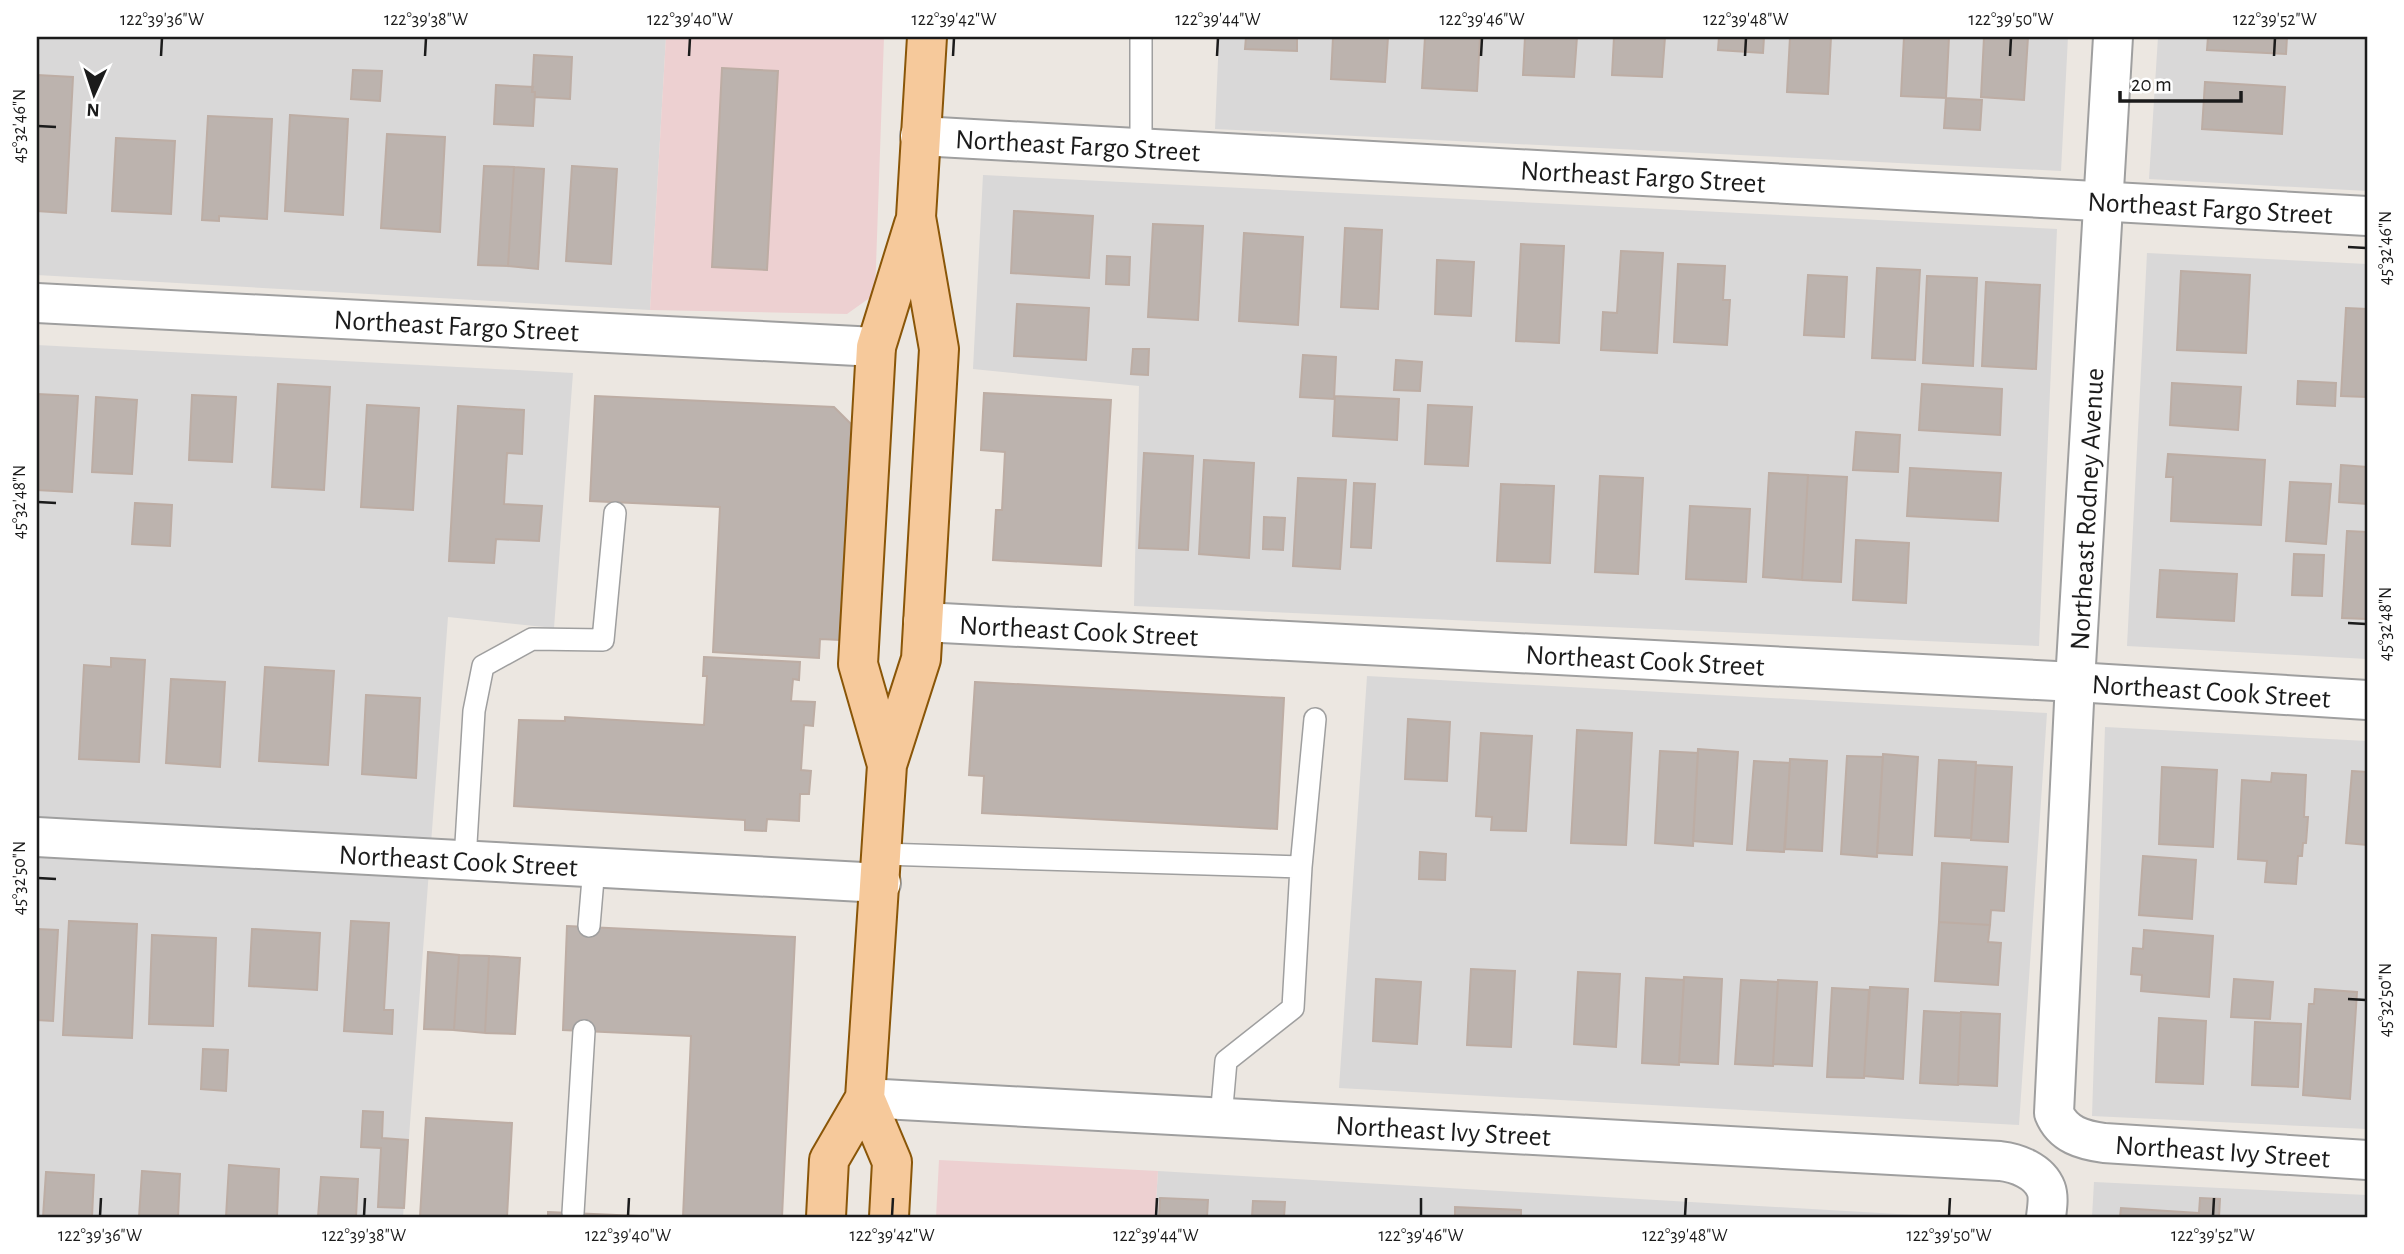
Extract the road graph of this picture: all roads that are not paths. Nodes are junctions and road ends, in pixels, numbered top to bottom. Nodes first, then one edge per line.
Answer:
1 (927, 37) edge
2 (1141, 37) edge
3 (2113, 37) edge
4 (920, 136) junction
5 (1141, 148) junction
6 (2104, 201) junction
7 (2367, 216) edge
8 (916, 217) junction
9 (37, 303) edge
10 (876, 347) junction
11 (615, 513) dead end
12 (923, 622) junction
13 (2075, 682) junction
14 (2367, 700) edge
15 (1315, 719) dead end
16 (887, 765) junction
17 (37, 837) edge
18 (465, 860) junction
19 (594, 867) junction
20 (1301, 867) junction
21 (882, 868) junction
22 (589, 926) dead end
23 (584, 1031) dead end
24 (865, 1098) junction
25 (1221, 1118) junction
26 (2079, 1138) joint
27 (2367, 1160) edge
28 (573, 1213) dead end
29 (826, 1217) edge
30 (889, 1217) edge
31 (2046, 1217) edge

1 - 4 main road
2 - 5 lane
3 - 6 street, Northeast Rodney Avenue
4 - 5 street, Northeast Fargo Street
4 - 8 main road
5 - 6 street, Northeast Fargo Street
6 - 7 street, Northeast Fargo Street
6 - 13 street, Northeast Rodney Avenue
8 - 10 main road
8 - 12 main road
9 - 10 street, Northeast Fargo Street
10 - 16 main road
11 - 18 lane
12 - 13 street, Northeast Cook Street
12 - 16 main road
13 - 14 street, Northeast Cook Street
13 - 26 street, Northeast Rodney Avenue
15 - 20 lane
16 - 21 main road
17 - 18 street, Northeast Cook Street
18 - 19 street, Northeast Cook Street
19 - 21 street, Northeast Cook Street
19 - 22 lane
20 - 21 lane
20 - 25 lane
21 - 24 main road
23 - 28 lane
24 - 25 street, Northeast Ivy Street
24 - 29 main road
24 - 30 main road
25 - 31 street, Northeast Ivy Street
26 - 27 street, Northeast Ivy Street

